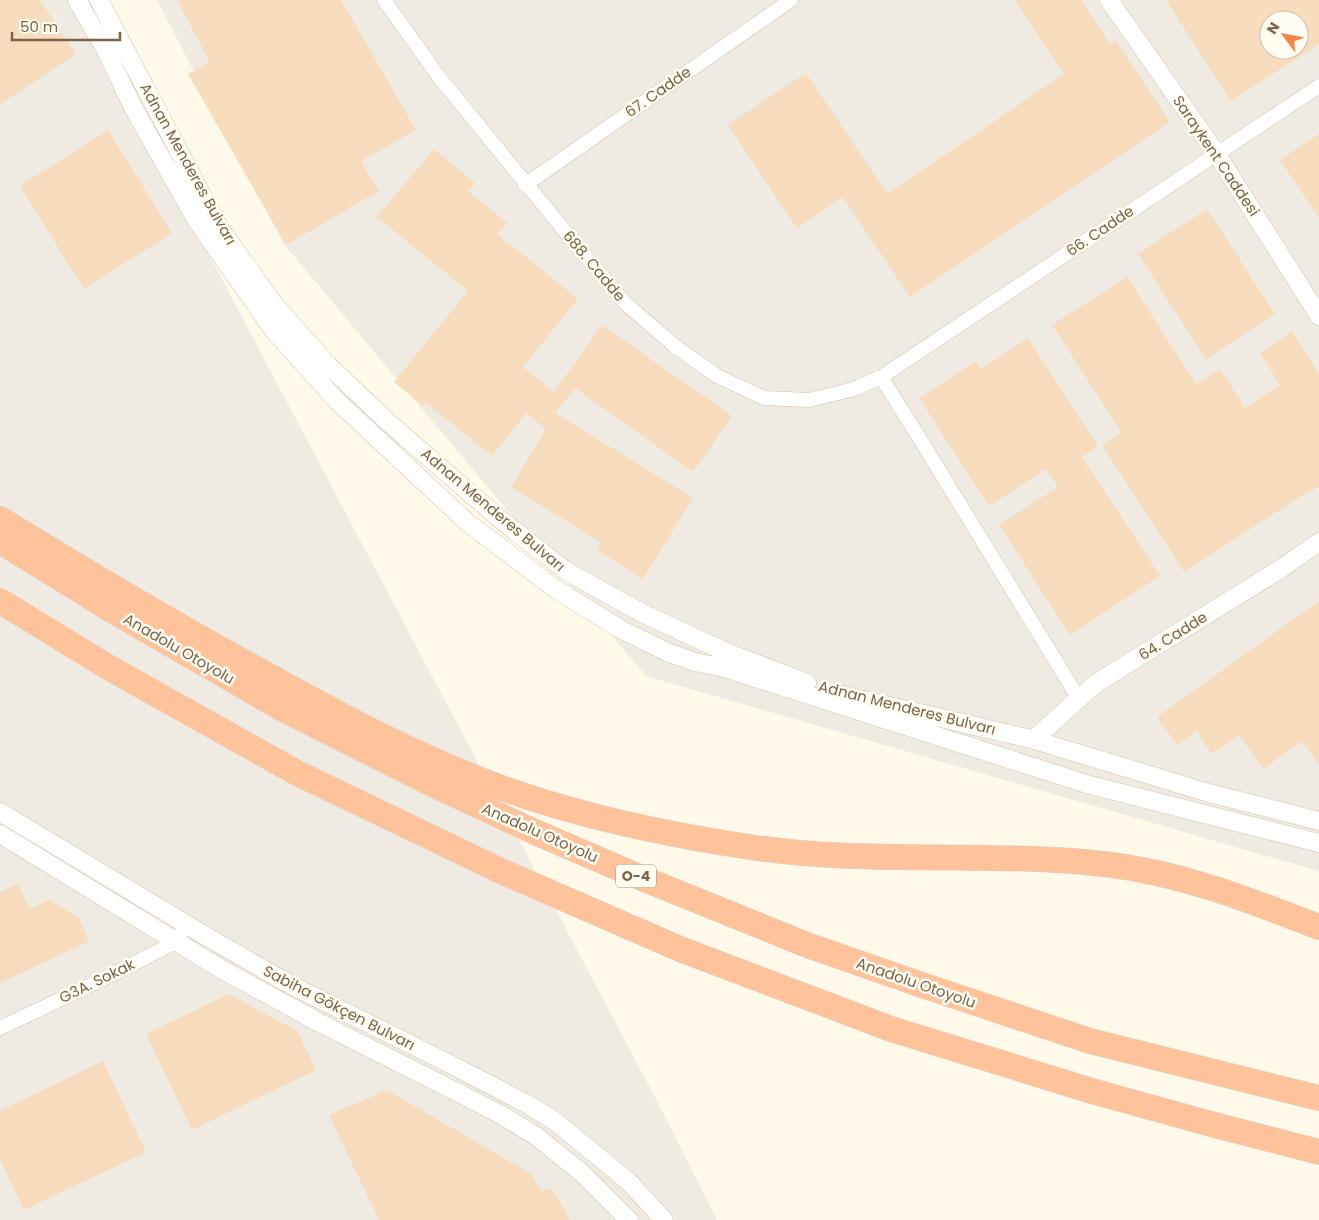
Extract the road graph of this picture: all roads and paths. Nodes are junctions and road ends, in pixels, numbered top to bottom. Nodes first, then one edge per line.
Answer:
1 (77, 0) edge
2 (98, 0) edge
3 (384, 0) edge
4 (791, 0) edge
5 (1109, 0) edge
6 (1319, 86) edge
7 (1216, 153) junction
8 (525, 185) junction
9 (1319, 316) edge
10 (881, 377) junction
11 (0, 519) edge
12 (0, 541) edge
13 (1319, 542) edge
14 (0, 601) edge
15 (1079, 699) junction
16 (1034, 740) junction
17 (0, 812) edge
18 (1319, 821) edge
19 (0, 834) edge
20 (1319, 843) edge
21 (186, 925) junction
22 (1319, 927) edge
23 (176, 942) junction
24 (0, 1028) edge
25 (1319, 1098) edge
26 (1319, 1152) edge
27 (629, 1220) edge
28 (664, 1220) edge

1 - 20 street
2 - 16 street, Adnan Menderes Bulvarı
3 - 8 street, 688. Cadde
4 - 8 street, 67. Cadde
5 - 7 street, Saraykent Caddesi
6 - 7 street, 66. Cadde
7 - 9 street, Saraykent Caddesi
7 - 10 street, 66. Cadde
8 - 10 street, 688. Cadde
10 - 15 street
11 - 22 highway
12 - 25 highway, Anadolu Otoyolu / O-4
13 - 15 street, 64. Cadde
14 - 26 highway
15 - 16 street, 64. Cadde
16 - 18 street, Adnan Menderes Bulvarı
17 - 21 street, Sabiha Gökçen Bulvarı
19 - 23 street, Sabiha Gökçen Bulvarı
21 - 23 street
21 - 28 street, Sabiha Gökçen Bulvarı
23 - 24 street, G3A. Sokak
23 - 27 street, Sabiha Gökçen Bulvarı

